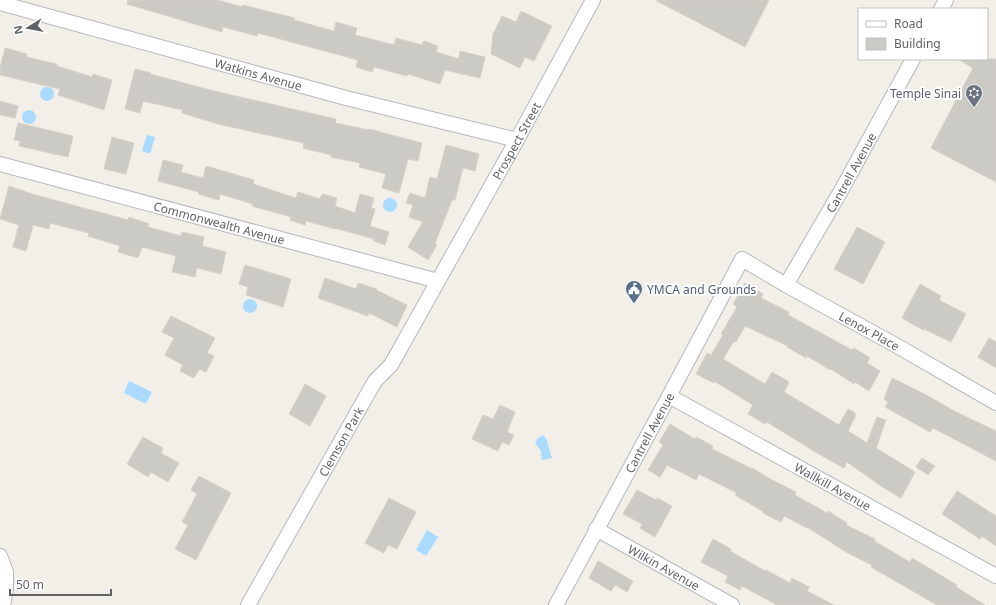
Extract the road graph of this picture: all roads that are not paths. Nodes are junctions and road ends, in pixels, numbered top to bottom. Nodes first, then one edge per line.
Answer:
1 (592, 0) edge
2 (2, 5) edge
3 (913, 60) edge
4 (517, 140) junction
5 (0, 164) edge
6 (742, 259) joint
7 (438, 282) junction
8 (786, 286) junction
9 (669, 396) junction
10 (996, 403) edge
11 (596, 529) junction
12 (0, 556) edge
13 (996, 576) edge
14 (3, 605) edge
15 (248, 605) edge
16 (556, 605) edge
17 (732, 605) edge

1 - 4 street, Prospect Street
2 - 4 street, Watkins Avenue
3 - 8 street, Cantrell Avenue
4 - 7 street, Prospect Street
5 - 7 street, Commonwealth Avenue
6 - 8 street, Lenox Place
6 - 9 street, Cantrell Avenue
7 - 15 street, Clemson Park
8 - 10 street, Lenox Place
9 - 11 street, Cantrell Avenue
9 - 13 street, Wallkill Avenue
11 - 16 street, Cantrell Avenue
11 - 17 street, Wilkin Avenue
12 - 14 street

